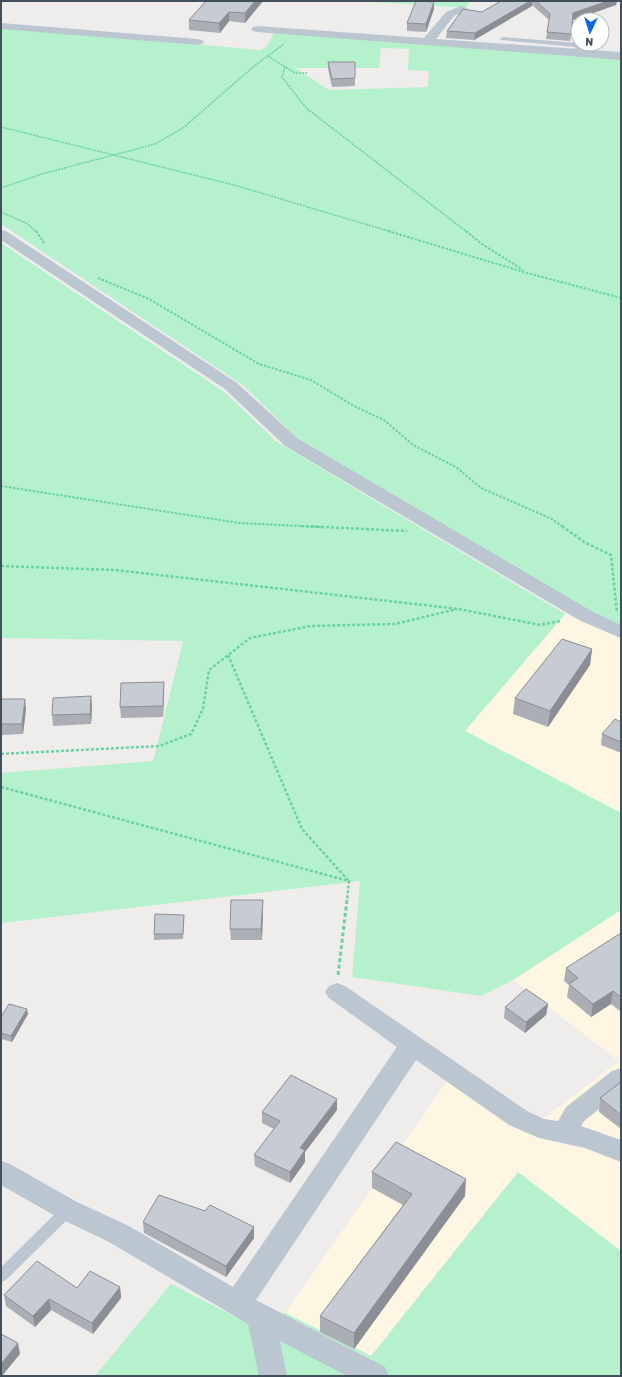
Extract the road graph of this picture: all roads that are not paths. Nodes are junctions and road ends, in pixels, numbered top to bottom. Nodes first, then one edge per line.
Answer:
1 (460, 9) dead end
2 (1, 26) edge
3 (257, 29) dead end
4 (503, 39) dead end
5 (198, 42) dead end
6 (426, 42) junction
7 (579, 53) junction
8 (621, 56) edge
9 (1, 234) edge
10 (620, 631) edge
11 (336, 992) road end
12 (412, 1045) junction
13 (621, 1078) edge
14 (565, 1133) junction
15 (621, 1152) edge
16 (1, 1172) edge
17 (68, 1210) junction
18 (1, 1276) edge
19 (238, 1303) junction
20 (261, 1317) junction
21 (273, 1376) edge
22 (375, 1376) edge

1 - 6 street
2 - 5 street
3 - 6 street
4 - 7 lane
6 - 7 street
7 - 8 street
9 - 10 street
11 - 12 street
12 - 14 street
12 - 19 street
13 - 14 street
14 - 15 street
16 - 17 street
17 - 18 lane
17 - 19 street
19 - 20 street
20 - 21 street
20 - 22 street

